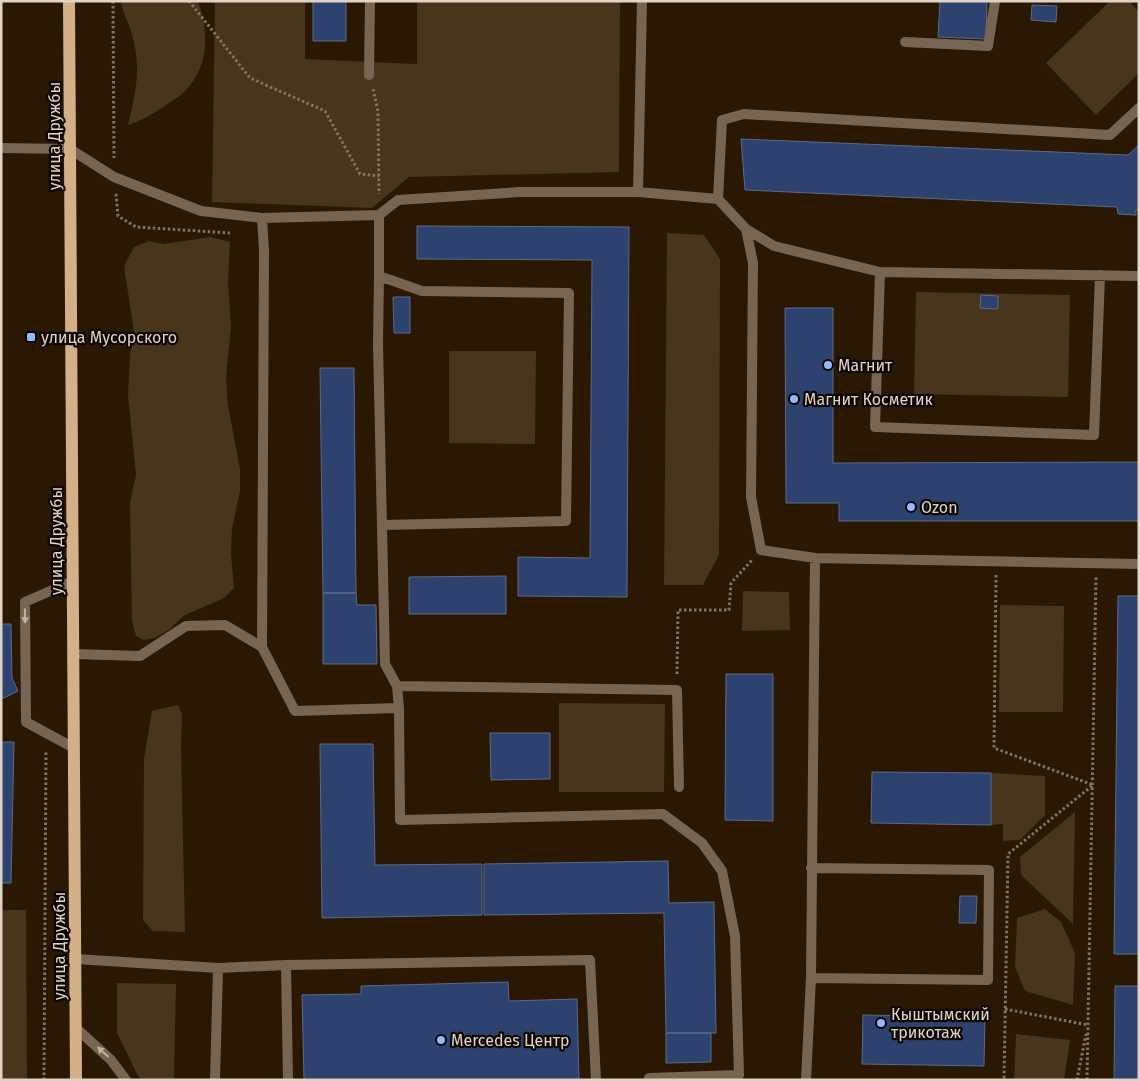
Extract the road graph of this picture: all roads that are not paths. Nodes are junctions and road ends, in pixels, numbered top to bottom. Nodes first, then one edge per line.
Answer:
1 (70, 1) edge
2 (370, 1) edge
3 (642, 1) edge
4 (995, 1) edge
5 (905, 42) dead end
6 (369, 75) road end
7 (1139, 108) edge
8 (1, 148) edge
9 (70, 149) junction
10 (638, 192) junction
11 (718, 199) junction
12 (379, 215) junction
13 (262, 218) junction
14 (746, 229) junction
15 (880, 272) junction
16 (1100, 275) junction
17 (380, 276) junction
18 (1139, 276) edge
19 (382, 524) junction
20 (815, 558) junction
21 (1139, 564) edge
22 (73, 581) junction
23 (262, 647) junction
24 (74, 654) junction
25 (397, 686) junction
26 (399, 708) junction
27 (74, 748) junction
28 (679, 786) dead end
29 (811, 868) junction
30 (76, 959) junction
31 (286, 965) junction
32 (218, 968) junction
33 (811, 978) junction
34 (76, 1028) junction
35 (649, 1078) dead end
36 (76, 1080) edge
37 (126, 1080) edge
38 (215, 1080) edge
39 (288, 1080) edge
40 (596, 1080) edge
41 (806, 1080) edge

1 - 9 main road, улица Дружбы
2 - 6 street
3 - 10 street
4 - 5 street
7 - 11 street
8 - 9 street
9 - 13 street
9 - 22 main road, улица Дружбы
10 - 11 street
10 - 12 street
11 - 14 street
12 - 13 street
12 - 17 street
13 - 23 street
14 - 15 street
14 - 20 street
15 - 16 street
15 - 16 street
16 - 18 street
17 - 19 street
17 - 19 street
19 - 25 street
20 - 21 street
20 - 29 street
22 - 24 main road, улица Дружбы
22 -> 27 street
23 - 24 street
23 - 26 street
24 - 27 main road, улица Дружбы
25 - 26 street
25 - 28 street
26 - 35 street
27 - 30 main road, улица Дружбы
29 - 33 street
29 - 33 street
30 - 32 street
30 - 34 main road, улица Дружбы
31 - 32 street
31 - 39 street
31 - 40 street
32 - 38 street
33 - 41 street
34 - 36 main road, улица Дружбы
37 -> 34 street

